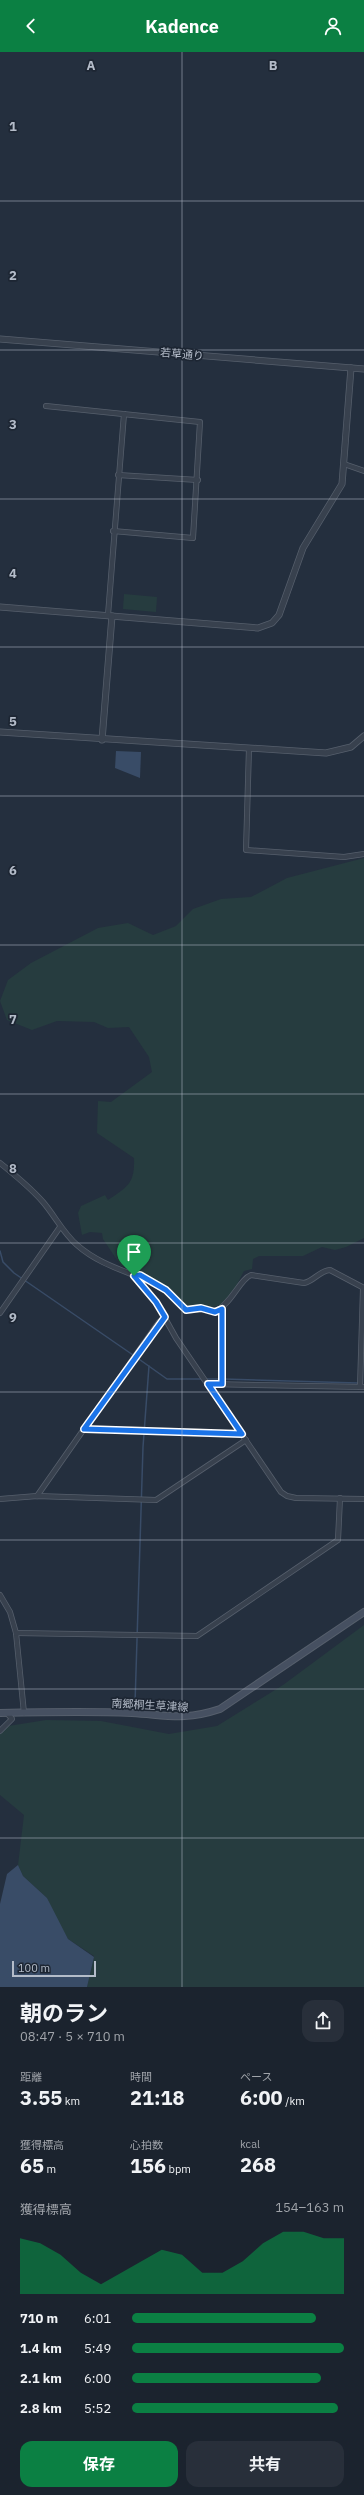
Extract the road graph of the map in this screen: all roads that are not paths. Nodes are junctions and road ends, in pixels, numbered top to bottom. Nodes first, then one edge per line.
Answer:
1 (0, 339) edge
2 (351, 368) junction
3 (364, 369) edge
4 (46, 406) dead end
5 (124, 414) junction
6 (344, 464) junction
7 (364, 471) edge
8 (118, 475) junction
9 (198, 480) junction
10 (113, 531) junction
11 (0, 607) edge
12 (110, 616) junction
13 (0, 732) edge
14 (364, 736) edge
15 (102, 740) junction
16 (249, 748) junction
17 (364, 854) edge
18 (0, 1163) edge
19 (60, 1227) junction
20 (134, 1276) junction
21 (364, 1288) edge
22 (222, 1309) junction
23 (0, 1313) edge
24 (165, 1317) junction
25 (208, 1384) junction
26 (222, 1384) junction
27 (362, 1387) edge
28 (84, 1429) junction
29 (242, 1434) junction
30 (246, 1440) junction
31 (36, 1496) junction
32 (340, 1498) junction
33 (0, 1499) edge
34 (364, 1499) edge
35 (0, 1595) edge
36 (364, 1612) edge
37 (16, 1633) junction
38 (3, 1713) edge
39 (24, 1713) junction
40 (0, 1731) edge

1 - 2 street, 若草通り
2 - 3 street, 若草通り
2 - 6 street
4 - 5 street
5 - 8 street
5 - 9 street
6 - 7 street
6 - 12 street
8 - 9 street
8 - 10 street
9 - 10 street
10 - 12 street
11 - 12 street
12 - 15 street
13 - 15 street
14 - 16 street
15 - 16 street
16 - 17 street
18 - 19 street
19 - 20 street
19 - 23 street
20 - 22 street
20 - 24 street
21 - 22 street
21 - 27 street
22 - 26 street
24 - 25 street
24 - 28 street
25 - 26 street
25 - 29 street
26 - 27 street
28 - 29 street
28 - 31 street
29 - 30 street
30 - 31 street
30 - 32 street
31 - 33 street
32 - 34 street
32 - 37 street
35 - 37 street
36 - 39 main road, 南郷桐生草津線
37 - 39 street
38 - 39 main road, 南郷桐生草津線
38 - 40 street

